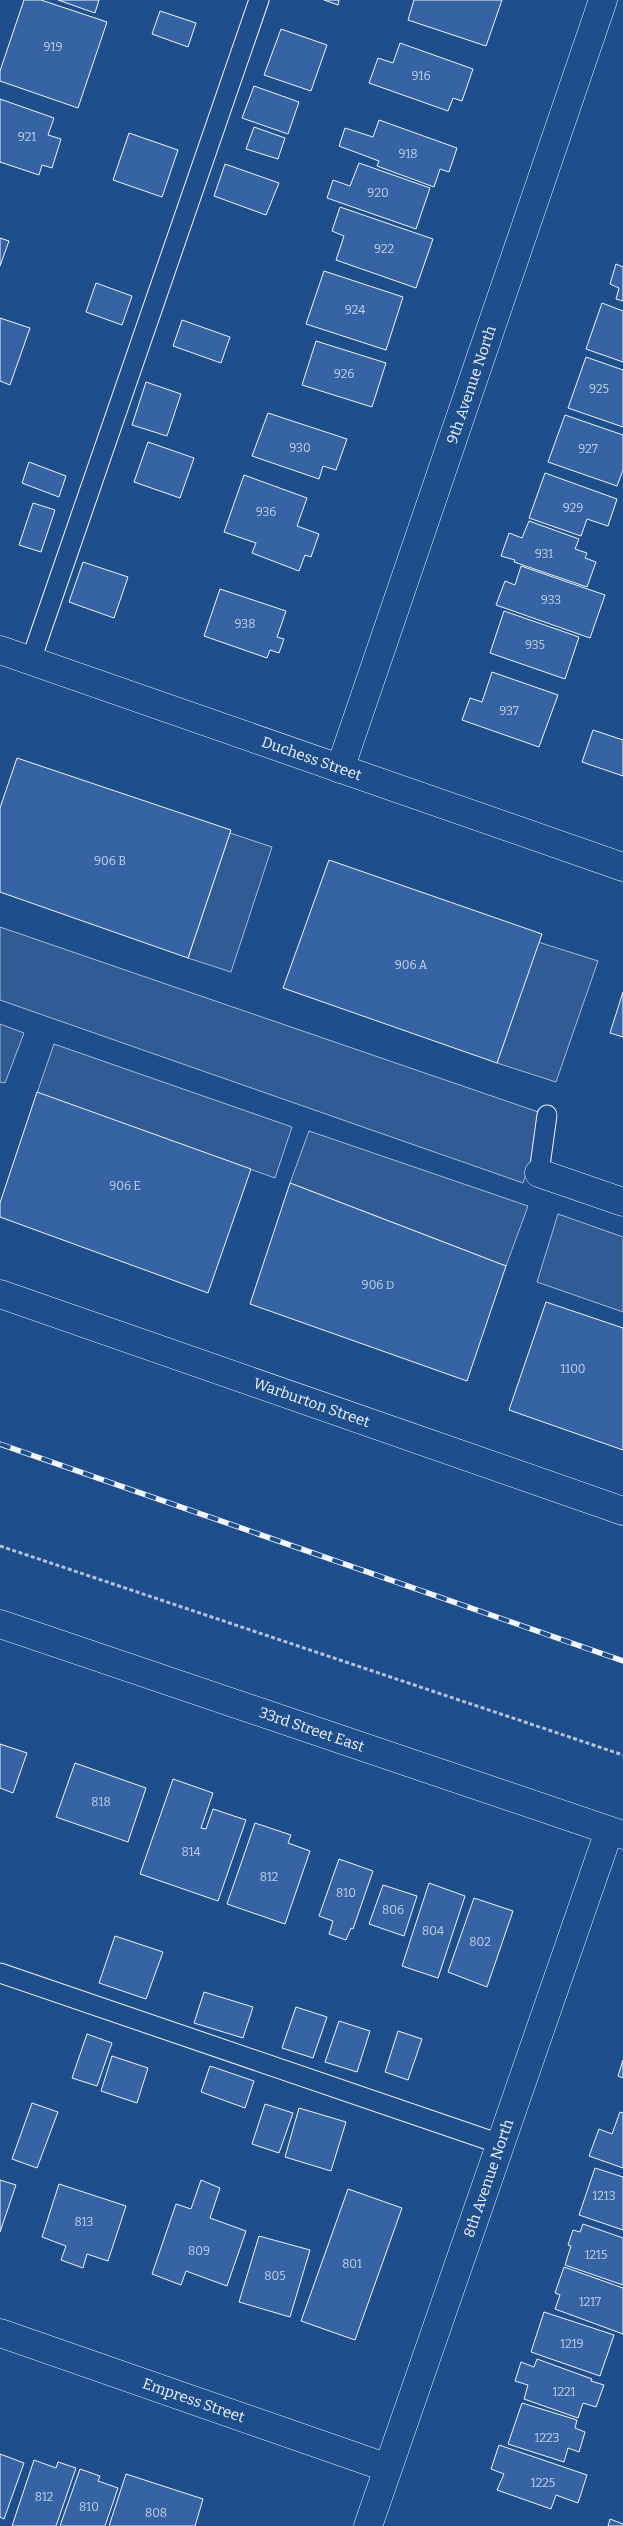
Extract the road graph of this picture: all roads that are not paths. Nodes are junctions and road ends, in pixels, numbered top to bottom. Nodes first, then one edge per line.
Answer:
1 (258, 0) edge
2 (603, 0) edge
3 (0, 650) edge
4 (31, 660) junction
5 (340, 769) junction
6 (623, 867) edge
7 (547, 1115) dead end
8 (539, 1172) joint
9 (623, 1202) edge
10 (0, 1294) edge
11 (623, 1511) edge
12 (0, 1624) edge
13 (616, 1833) edge
14 (0, 1973) edge
15 (500, 2144) junction
16 (0, 2333) edge
17 (388, 2468) junction
18 (368, 2526) edge

1 - 4 lane
2 - 5 street, 9th Avenue North
3 - 4 street, Duchess Street
4 - 5 street, Duchess Street
5 - 6 street, Duchess Street
7 - 8 lane
8 - 9 street
10 - 11 street, Warburton Street
12 - 13 street, 33rd Street East
13 - 15 street, 8th Avenue North
14 - 15 lane
15 - 17 street, 8th Avenue North
16 - 17 street, Empress Street
17 - 18 street, 8th Avenue North

